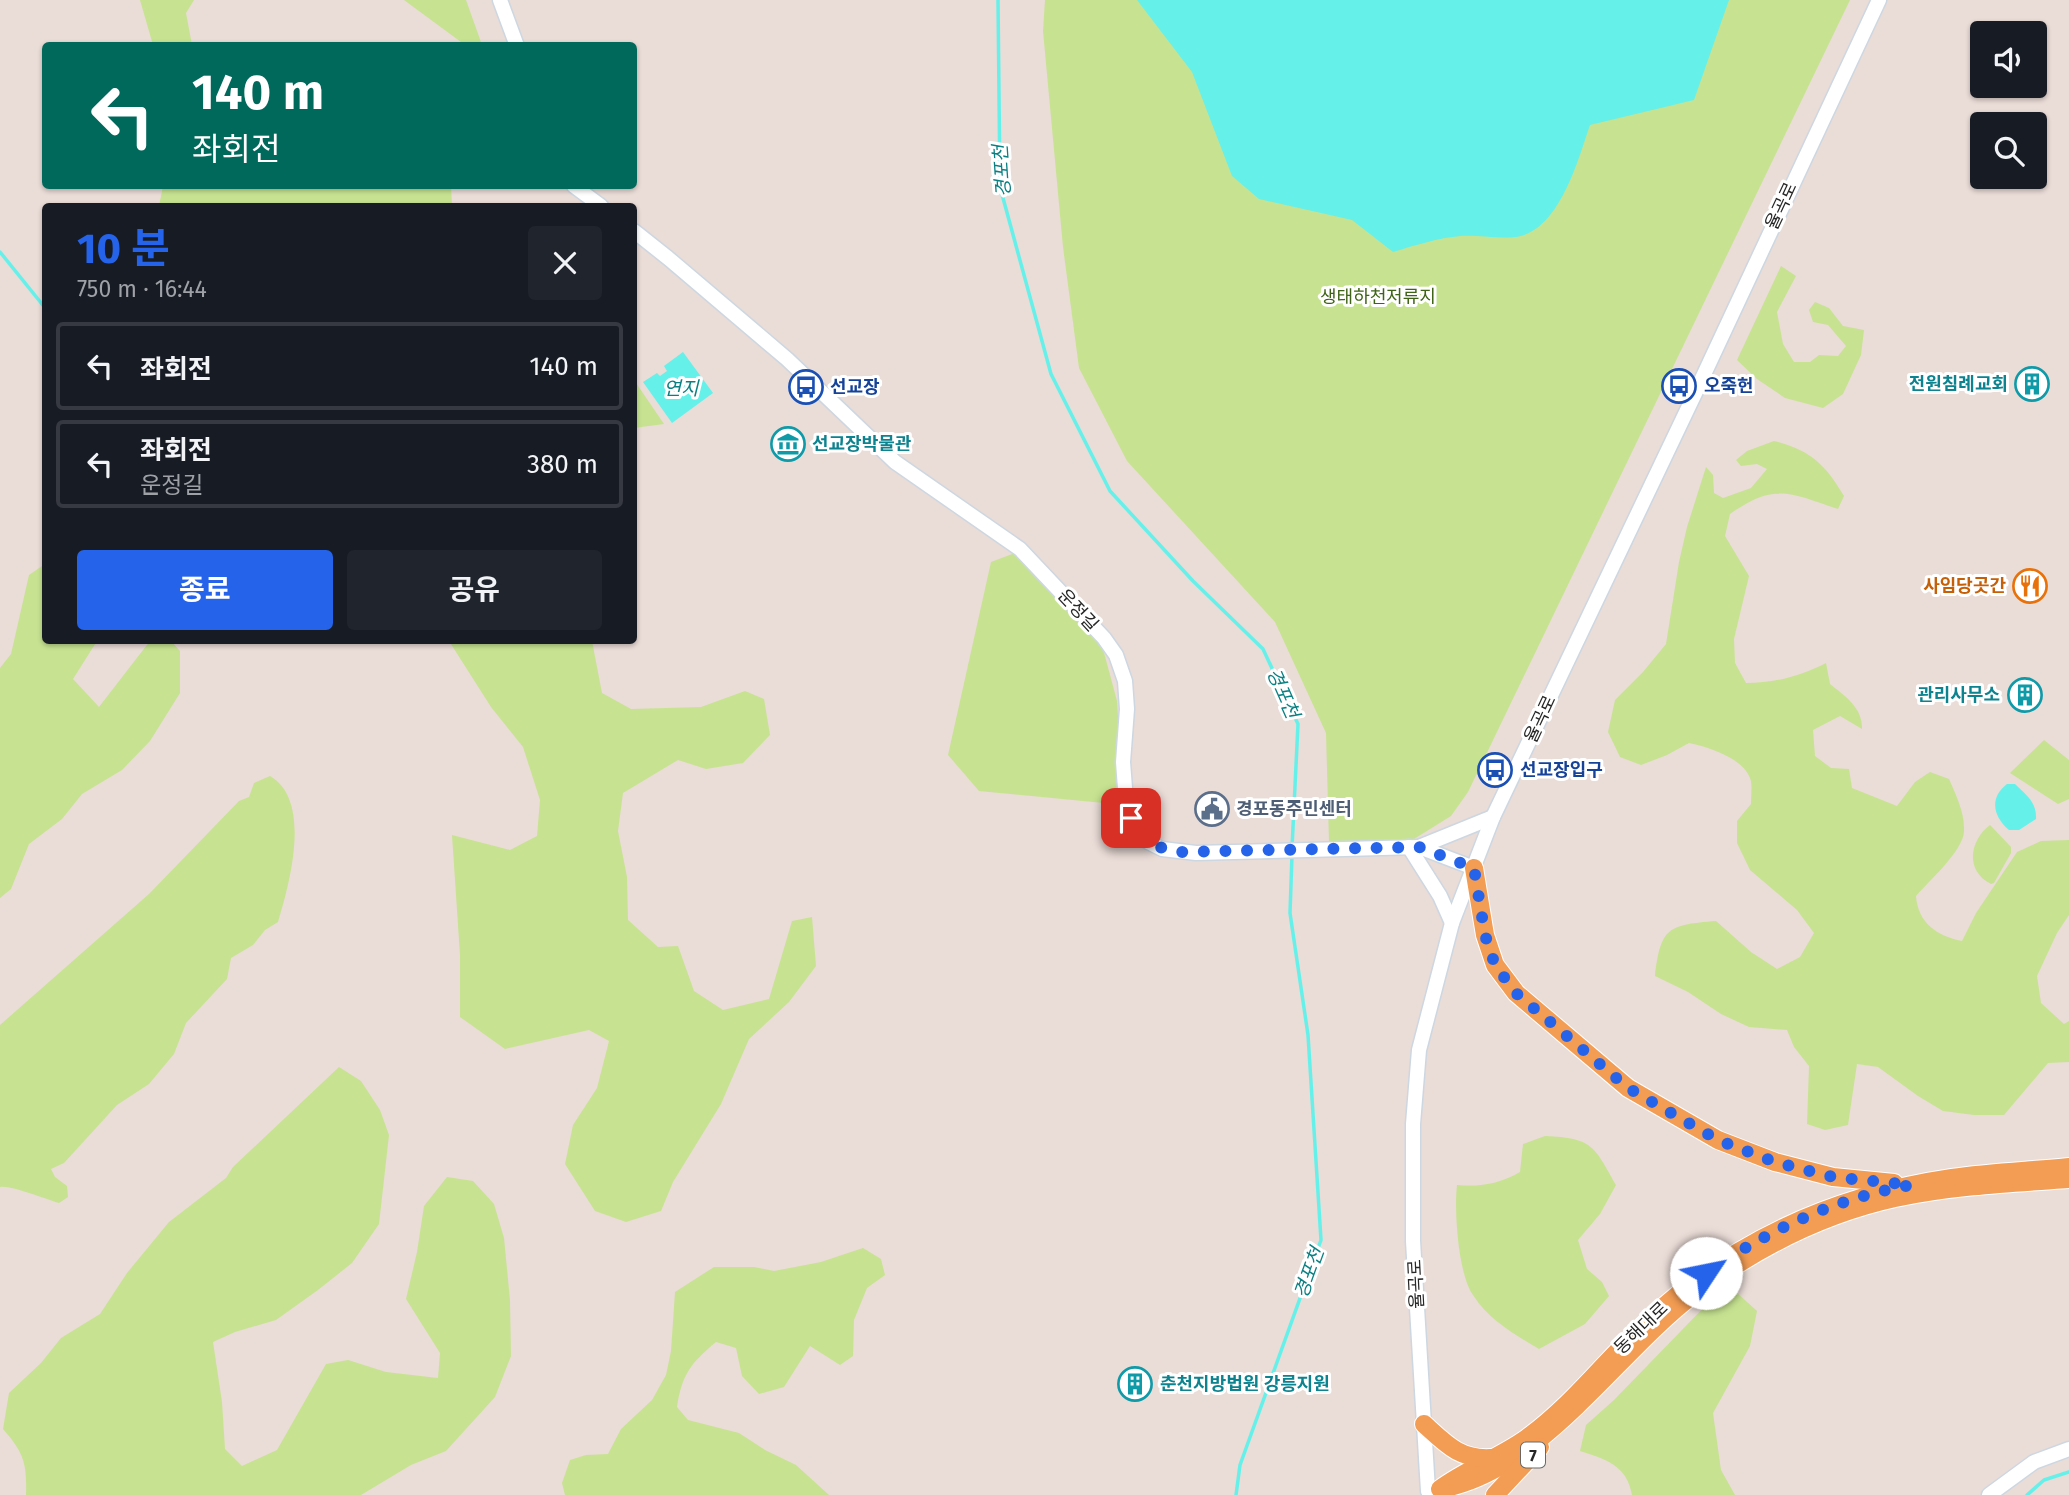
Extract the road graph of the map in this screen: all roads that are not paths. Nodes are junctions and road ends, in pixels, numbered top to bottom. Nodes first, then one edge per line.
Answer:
1 (500, 0) edge
2 (1879, 0) edge
3 (516, 42) edge
4 (578, 189) edge
5 (597, 203) edge
6 (637, 233) edge
7 (1493, 817) junction
8 (1414, 847) junction
9 (1474, 868) junction
10 (1452, 923) junction
11 (2066, 1170) edge
12 (1911, 1185) junction
13 (1570, 1413) junction
14 (1424, 1424) junction
15 (2069, 1449) edge
16 (1498, 1457) junction
17 (1432, 1492) edge
18 (1495, 1495) edge
19 (1989, 1495) edge

1 - 3 street
2 - 7 street, 율곡로
4 - 5 street
6 - 8 street, 운정길
7 - 8 street
7 - 9 street, 율곡로
8 - 9 street, 운정길
8 - 10 street
9 - 10 street, 율곡로
9 - 12 main road
10 - 14 street, 율곡로
11 - 12 main road, 동해대로 / 7
11 - 13 main road, 동해대로 / 7
12 - 16 main road, 동해대로 / 7
13 - 17 main road, 동해대로 / 7
13 - 18 main road, 7
14 - 16 main road
14 - 17 street, 율곡로
15 - 19 street
16 - 17 main road, 동해대로 / 7

